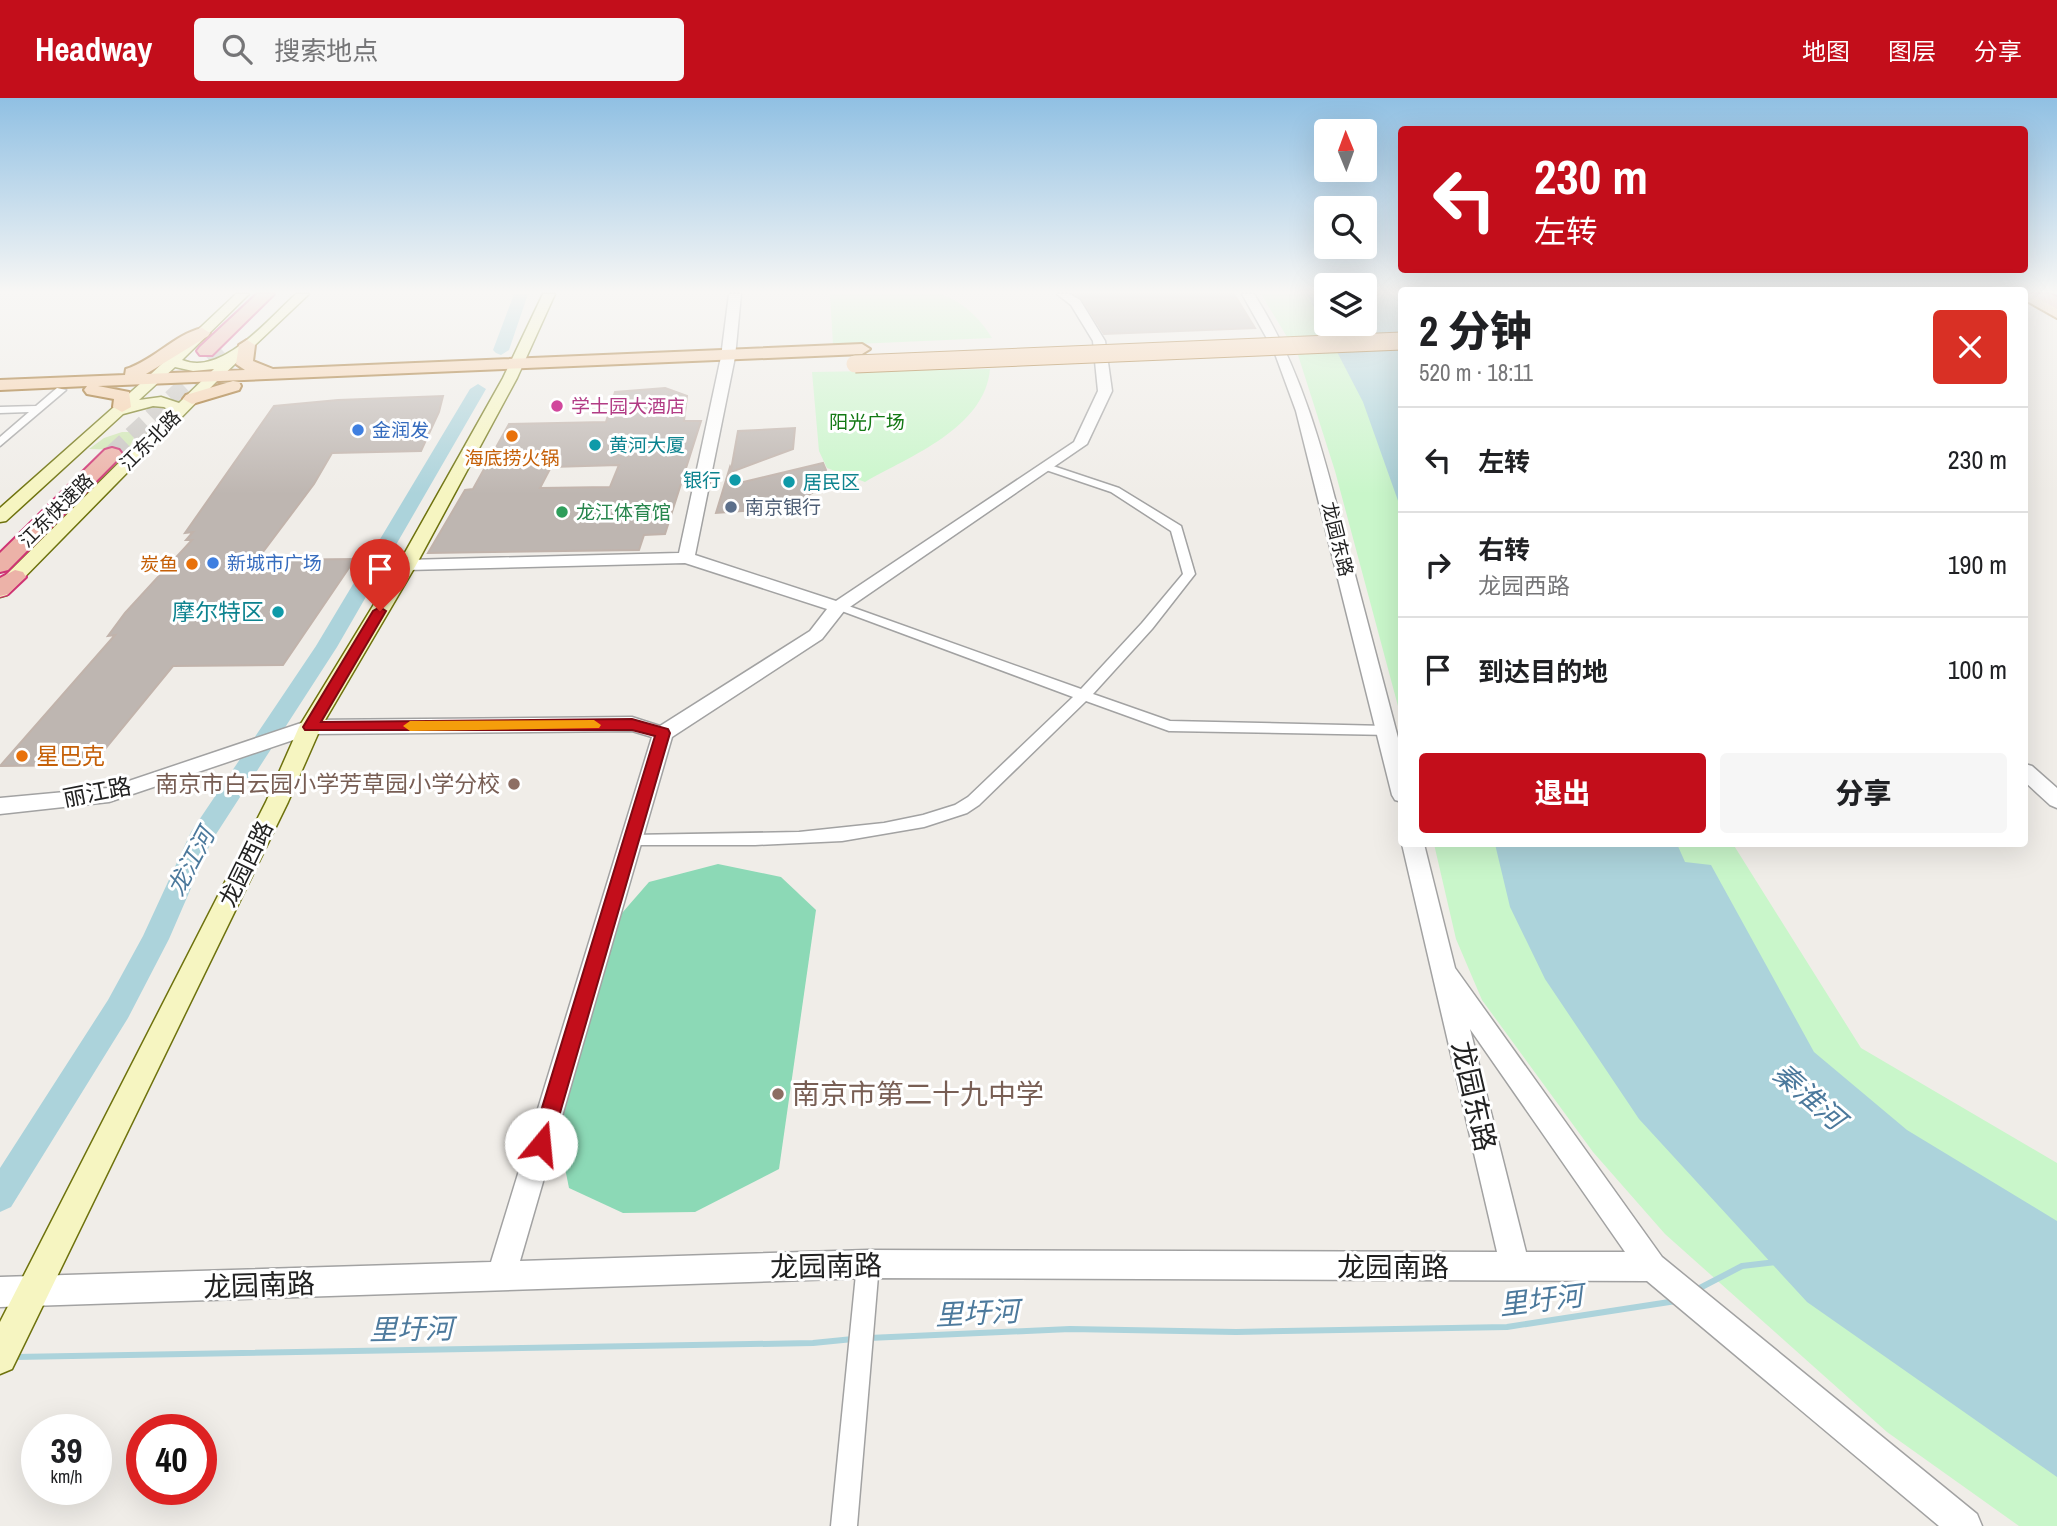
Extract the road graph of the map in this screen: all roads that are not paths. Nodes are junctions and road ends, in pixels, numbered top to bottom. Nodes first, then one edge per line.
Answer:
1 (173, 360) joint
2 (161, 361) edge
3 (207, 361) edge
4 (218, 361) edge
5 (245, 361) edge
6 (519, 361) edge
7 (772, 361) edge
8 (1101, 361) edge
9 (1285, 361) edge
10 (727, 363) junction
11 (514, 371) junction
12 (275, 374) junction
13 (209, 382) junction
14 (149, 383) junction
15 (0, 385) edge
16 (235, 385) junction
17 (88, 386) junction
18 (61, 390) junction
19 (0, 393) edge
20 (185, 405) junction
21 (40, 409) junction
22 (0, 410) edge
23 (119, 410) junction
24 (0, 443) edge
25 (1047, 467) junction
26 (0, 517) edge
27 (0, 540) edge
28 (686, 558) junction
29 (407, 565) junction
30 (4, 581) edge
31 (838, 607) junction
32 (1084, 698) junction
33 (310, 727) junction
34 (1386, 731) junction
35 (663, 733) junction
36 (2028, 774) edge
37 (1398, 779) edge
38 (2057, 800) edge
39 (0, 806) edge
40 (631, 841) junction
41 (1414, 847) edge
42 (1444, 972) junction
43 (868, 1264) junction
44 (1515, 1267) junction
45 (1652, 1268) junction
46 (501, 1276) junction
47 (0, 1292) edge
48 (32, 1292) junction
49 (3, 1350) edge
50 (844, 1526) edge
51 (1965, 1526) edge

1 - 3 main road
1 - 14 main road, 江东北路
2 - 17 main road
4 - 13 main road, 江东北路
5 - 12 main road
6 - 11 main road, 龙园西路
7 - 10 main road
8 - 25 street
9 - 34 street, 龙园东路
10 - 11 main road
10 - 28 street
11 - 12 main road
11 - 16 main road
11 - 29 main road, 龙园西路
12 - 13 main road
13 - 14 main road
13 - 16 main road
13 - 20 main road, 江东北路
14 - 17 main road
14 - 23 main road, 江东北路
15 - 17 main road
16 - 20 main road
17 - 18 main road
17 - 23 main road
18 - 19 main road
18 - 21 street
20 - 23 main road
20 - 30 main road, 江东北路
21 - 22 street
21 - 24 street
23 - 26 main road, 江东北路
25 - 31 street
25 - 32 street
27 - 30 highway, 江东快速路
28 - 29 street
28 - 31 street
29 - 33 main road, 龙园西路
31 - 32 street
31 - 35 street
32 - 34 street
32 - 40 street
33 - 35 street, 丽江路
33 - 39 street, 丽江路
33 - 48 main road, 龙园西路
34 - 37 street, 龙园东路
35 - 40 street
36 - 38 street
40 - 46 street
41 - 42 street, 龙园东路
42 - 44 street, 龙园东路
42 - 45 street
43 - 44 street, 龙园南路
43 - 46 street, 龙园南路
43 - 50 street
44 - 45 street, 龙园南路
45 - 51 street
46 - 48 street, 龙园南路
47 - 48 street, 龙园南路
48 - 49 main road

